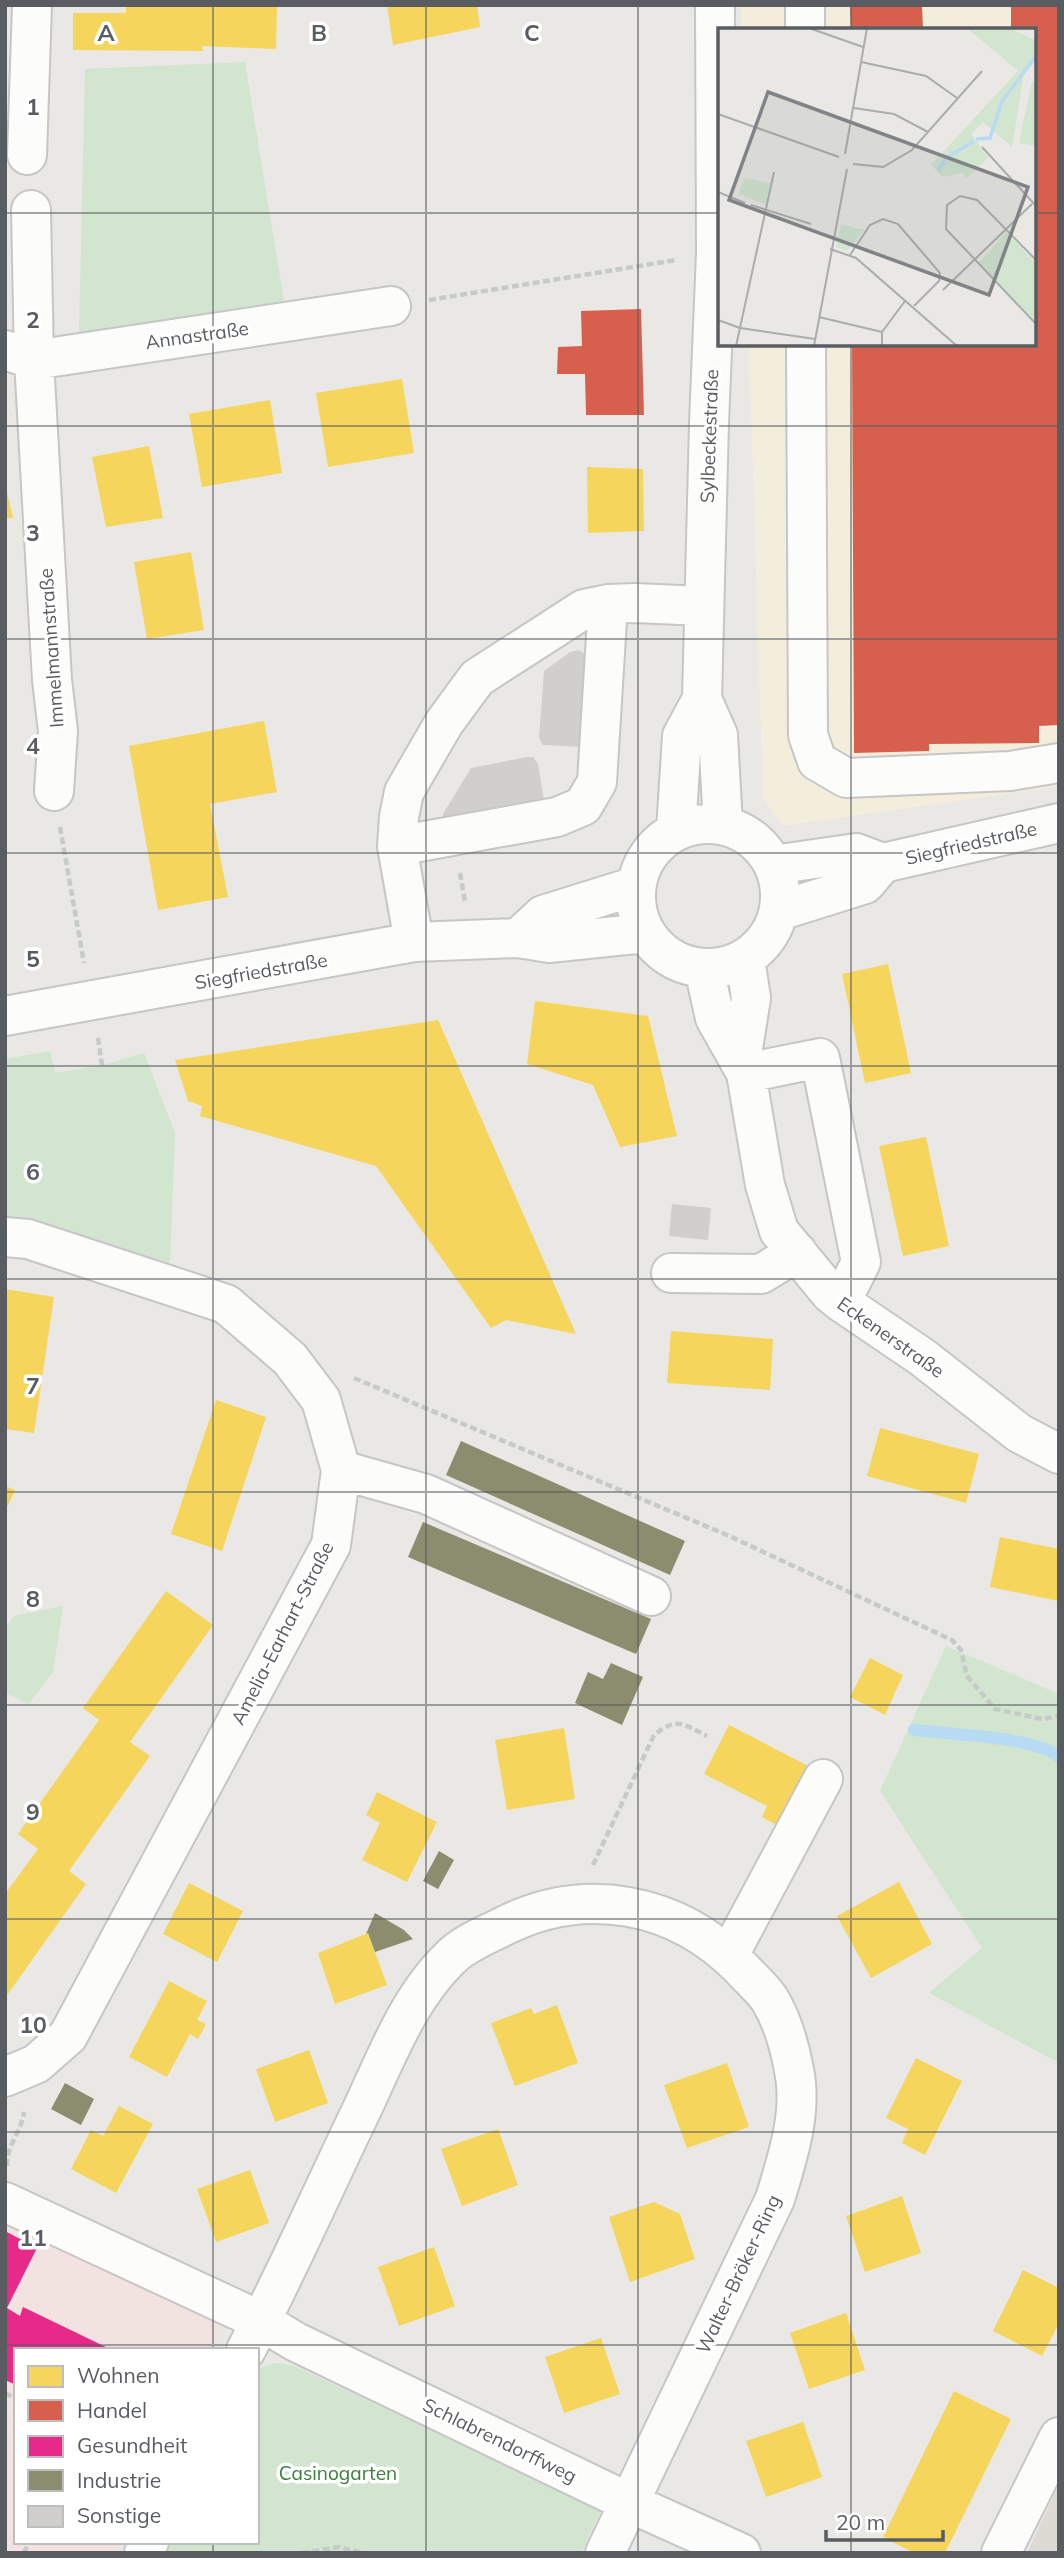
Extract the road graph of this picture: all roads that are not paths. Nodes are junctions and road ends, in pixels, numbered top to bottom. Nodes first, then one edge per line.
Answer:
1 (32, 5) edge
2 (715, 5) edge
3 (805, 5) edge
4 (805, 28) edge
5 (27, 155) dead end
6 (31, 210) dead end
7 (391, 306) road end
8 (806, 346) edge
9 (19, 355) edge
10 (608, 604) junction
11 (703, 606) junction
12 (702, 699) junction
13 (1059, 763) edge
14 (54, 791) road end
15 (1059, 823) edge
16 (723, 825) junction
17 (676, 831) junction
18 (397, 846) junction
19 (883, 863) junction
20 (773, 865) junction
21 (636, 886) junction
22 (779, 911) junction
23 (645, 933) junction
24 (518, 938) junction
25 (414, 942) junction
26 (745, 959) junction
27 (704, 969) junction
28 (5, 1016) edge
29 (743, 1067) junction
30 (5, 1237) edge
31 (797, 1252) junction
32 (671, 1273) dead end
33 (841, 1302) junction
34 (1059, 1454) edge
35 (341, 1470) junction
36 (651, 1596) dead end
37 (823, 1779) dead end
38 (729, 1955) junction
39 (10, 2076) edge
40 (7, 2203) edge
41 (253, 2335) edge
42 (1059, 2437) edge
43 (630, 2503) junction
44 (605, 2553) edge
45 (741, 2553) edge
46 (1001, 2553) edge

1 - 5 street
2 - 11 street, Sylbeckestraße
3 - 4 street
6 - 9 street, Immelmannstraße
7 - 9 street, Annastraße
8 - 13 street
9 - 14 street, Immelmannstraße
10 - 11 street
10 - 18 street
10 - 18 street
11 - 12 street, Sylbeckestraße
12 - 16 street, Sylbeckestraße
12 - 17 street, Sylbeckestraße
15 - 19 street, Siegfriedstraße
16 - 17 street
16 - 20 street
17 - 21 street
18 - 25 street
19 - 20 street, Siegfriedstraße
19 - 22 street, Siegfriedstraße
20 - 22 street
21 - 23 street
21 - 24 street
22 - 26 street
23 - 24 street, Siegfriedstraße
23 - 27 street
24 - 25 street, Siegfriedstraße
25 - 28 street, Siegfriedstraße
26 - 27 street
26 - 29 street, Eckenerstraße
27 - 29 street, Eckenerstraße
29 - 31 street, Eckenerstraße
29 - 33 street
30 - 35 street, Amelia-Earhart-Straße
31 - 32 street
31 - 33 street, Eckenerstraße
33 - 34 street, Eckenerstraße
35 - 36 street
35 - 39 street, Amelia-Earhart-Straße
37 - 38 street
38 - 41 street, Walter-Bröker-Ring
38 - 43 street, Walter-Bröker-Ring
40 - 41 street, Schlabrendorffweg
41 - 43 street, Schlabrendorffweg
42 - 46 street
43 - 44 street, Walter-Bröker-Ring
43 - 45 street, Schlabrendorffweg

